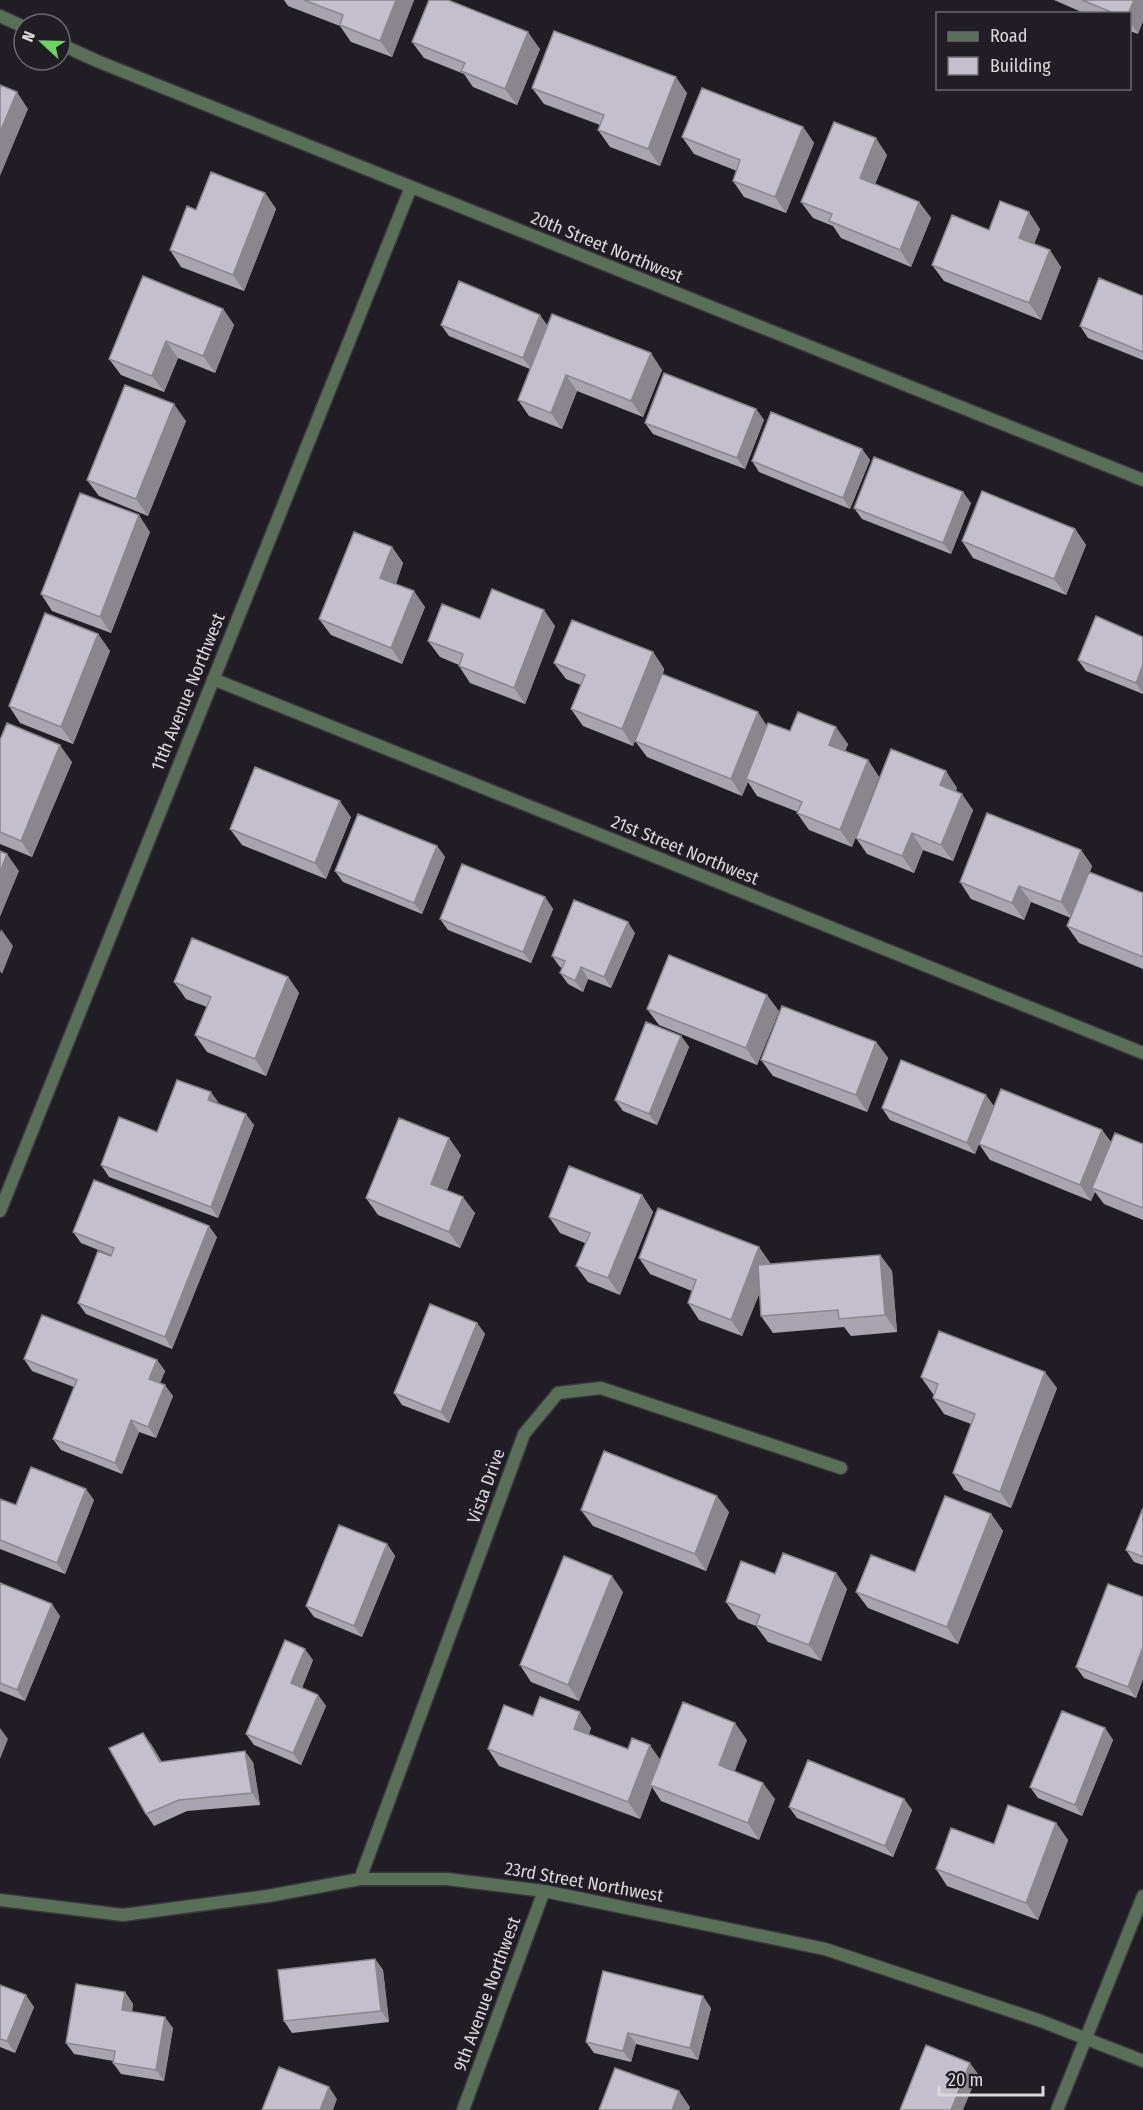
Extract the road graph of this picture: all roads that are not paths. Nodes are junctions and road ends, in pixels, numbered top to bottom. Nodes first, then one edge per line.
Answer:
1 (72, 49) edge
2 (411, 187) junction
3 (1143, 480) edge
4 (213, 679) junction
5 (1143, 1053) edge
6 (0, 1211) edge
7 (841, 1468) dead end
8 (360, 1879) junction
9 (544, 1891) junction
10 (1143, 1896) edge
11 (0, 1900) edge
12 (1086, 2037) junction
13 (1143, 2061) edge
14 (463, 2110) edge
15 (1057, 2110) edge

1 - 2 street, 20th Street Northwest
2 - 3 street, 20th Street Northwest
2 - 4 street, 11th Avenue Northwest
4 - 5 street, 21st Street Northwest
4 - 6 street, 11th Avenue Northwest
7 - 8 street, Vista Drive
8 - 9 street, 23rd Street Northwest
8 - 11 street, 23rd Street Northwest
9 - 12 street, 23rd Street Northwest
9 - 14 street, 9th Avenue Northwest
10 - 12 street
12 - 13 street, 23rd Street Northwest
12 - 15 street

